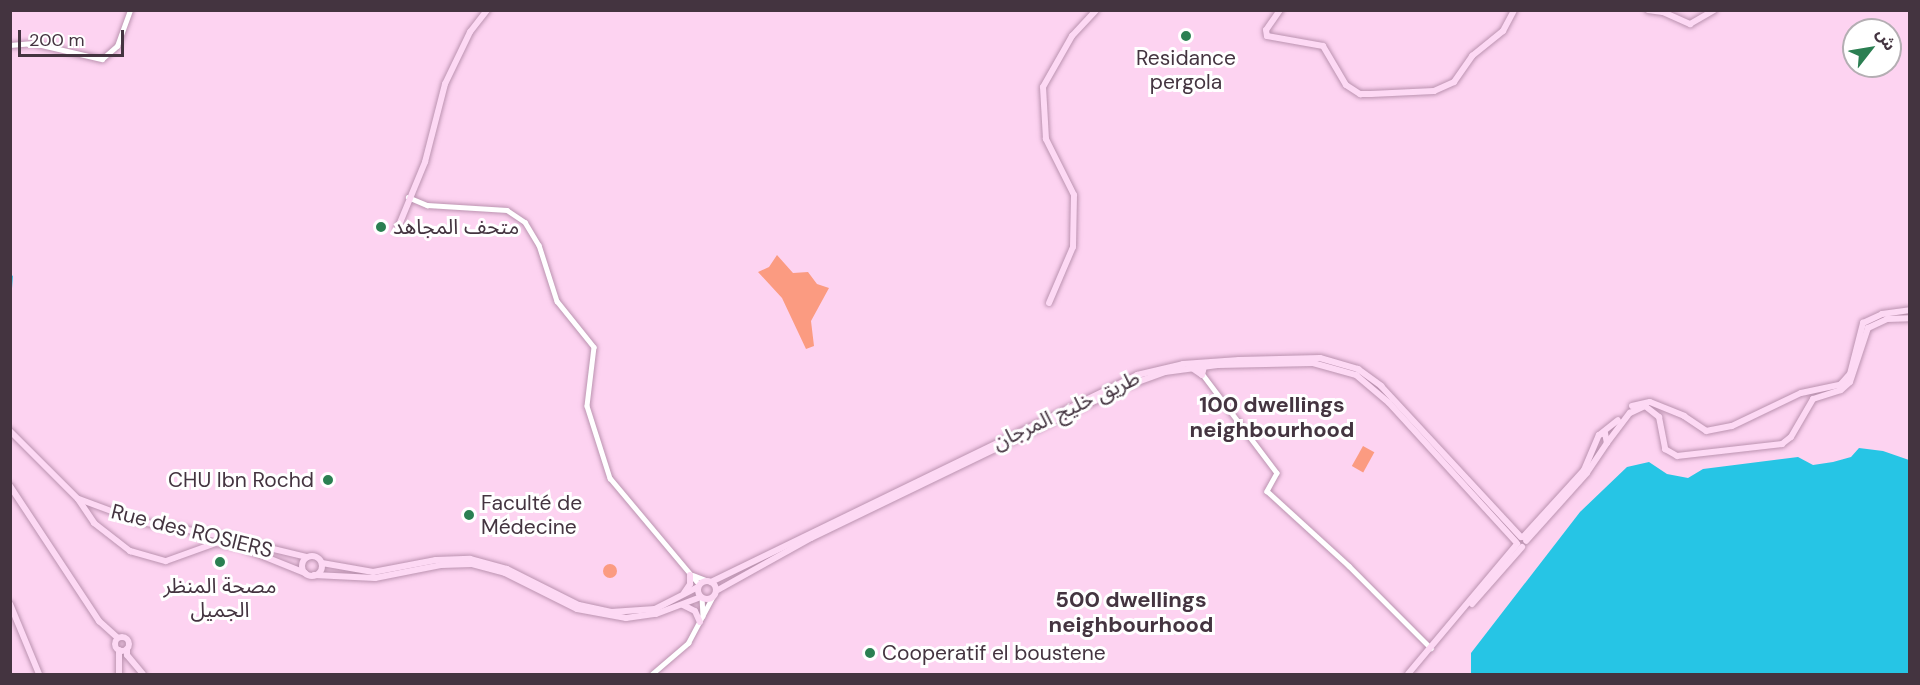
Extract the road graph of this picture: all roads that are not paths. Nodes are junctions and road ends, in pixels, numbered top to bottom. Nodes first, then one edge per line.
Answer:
1 (130, 10) edge
2 (487, 10) edge
3 (1095, 10) edge
4 (1280, 10) edge
5 (1514, 10) edge
6 (1648, 10) edge
7 (1714, 10) edge
8 (10, 45) edge
9 (408, 198) joint
10 (1049, 303) dead end
11 (1910, 310) edge
12 (1910, 318) edge
13 (1198, 366) junction
14 (1202, 375) junction
15 (1664, 411) junction
16 (1659, 417) junction
17 (10, 431) edge
18 (1599, 435) junction
19 (1607, 443) junction
20 (10, 486) edge
21 (78, 499) junction
22 (1531, 529) junction
23 (1511, 531) junction
24 (1521, 541) junction
25 (1511, 552) junction
26 (307, 557) junction
27 (322, 563) junction
28 (305, 573) junction
29 (690, 574) junction
30 (314, 575) junction
31 (710, 581) junction
32 (699, 585) junction
33 (715, 593) junction
34 (701, 597) junction
35 (676, 600) junction
36 (10, 604) edge
37 (683, 604) junction
38 (701, 619) junction
39 (118, 638) junction
40 (1431, 648) junction
41 (127, 649) junction
42 (118, 650) junction
43 (39, 675) edge
44 (119, 675) edge
45 (143, 675) edge
46 (652, 675) edge
47 (1408, 675) edge

1 - 8 street
2 - 9 main road
3 - 10 main road
4 - 5 main road
6 - 7 main road
9 - 29 street
11 - 15 main road
12 - 16 main road
13 - 14 main road
13 - 14 main road
13 - 23 main road, طريق خليج المرجان
13 - 31 main road, طريق خليج المرجان
13 - 33 main road, طريق خليج المرجان
14 - 40 street
15 - 16 main road
15 - 18 main road
16 - 19 main road
17 - 21 main road
18 - 19 main road
18 - 22 main road
19 - 24 main road
20 - 39 main road
21 - 26 main road, Rue des ROSIERS
21 - 28 main road
22 - 23 main road
22 - 24 main road
23 - 24 main road, طريق خليج المرجان
23 - 25 main road
24 - 25 main road
24 - 40 main road
25 - 40 main road
26 - 27 main road
26 - 28 main road
27 - 30 main road
27 - 35 main road, طريق خليج المرجان
28 - 30 main road
29 - 31 street
29 - 32 street
29 - 35 main road
30 - 37 main road
31 - 32 main road, طريق خليج المرجان
31 - 33 main road
32 - 34 main road
32 - 35 main road, طريق خليج المرجان
33 - 34 main road
33 - 38 street
34 - 37 main road
34 - 38 street
36 - 43 main road
37 - 38 main road
38 - 46 street
39 - 41 main road
39 - 42 main road
40 - 47 main road
41 - 42 main road
41 - 45 main road
42 - 44 main road

